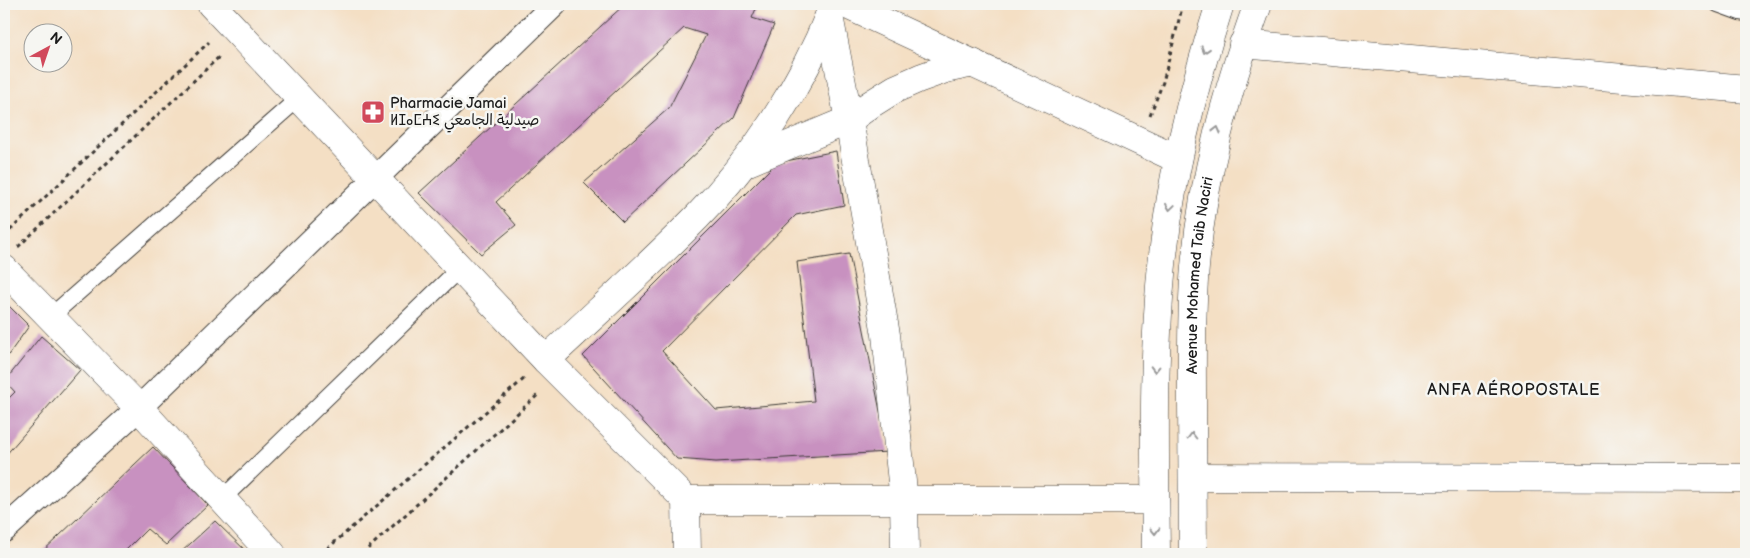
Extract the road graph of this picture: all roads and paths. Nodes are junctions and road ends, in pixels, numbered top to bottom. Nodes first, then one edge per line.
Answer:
1 (555, 4) edge
2 (1183, 4) edge
3 (1220, 4) edge
4 (1258, 4) edge
5 (1718, 4) edge
6 (836, 8) edge
7 (1746, 13) edge
8 (224, 15) edge
9 (1243, 44) junction
10 (972, 63) junction
11 (1746, 89) edge
12 (299, 98) junction
13 (1147, 118) dead end
14 (849, 120) junction
15 (1178, 159) junction
16 (743, 164) junction
17 (374, 179) junction
18 (4, 236) edge
19 (11, 258) edge
20 (459, 269) junction
21 (50, 317) junction
22 (553, 367) junction
23 (139, 408) junction
24 (1193, 477) junction
25 (1746, 478) edge
26 (222, 499) junction
27 (686, 500) junction
28 (904, 500) junction
29 (1155, 500) junction
30 (4, 530) edge
31 (272, 554) edge
32 (322, 554) edge
33 (362, 554) edge
34 (687, 554) edge
35 (905, 554) edge
36 (1156, 554) edge
37 (1193, 554) edge

1 - 17 street
2 - 13 path
3 -> 15 street, Avenue Mohamed Taib Naciri
4 - 9 street, Avenue Mohamed Taib Naciri
5 - 7 lane
6 - 10 street
6 - 14 street
6 - 16 street
8 - 12 street
8 - 18 path
8 - 19 path
9 - 11 street
24 -> 9 street, Avenue Mohamed Taib Naciri
10 - 14 street
10 - 15 street
12 - 17 street
12 - 21 lane
14 - 16 street
14 - 28 street
15 -> 29 street, Avenue Mohamed Taib Naciri
16 - 22 street
17 - 20 street
17 - 23 street
19 - 21 street
20 - 22 street
20 - 26 lane
21 - 23 street
22 - 27 street
22 - 32 path
22 - 33 path
23 - 26 street
23 - 30 street
24 - 25 street
24 - 37 street, Avenue Mohamed Taib Naciri
26 - 31 street
27 - 28 street
27 - 34 street
28 - 29 street
28 - 35 street
29 -> 36 street, Avenue Mohamed Taib Naciri

